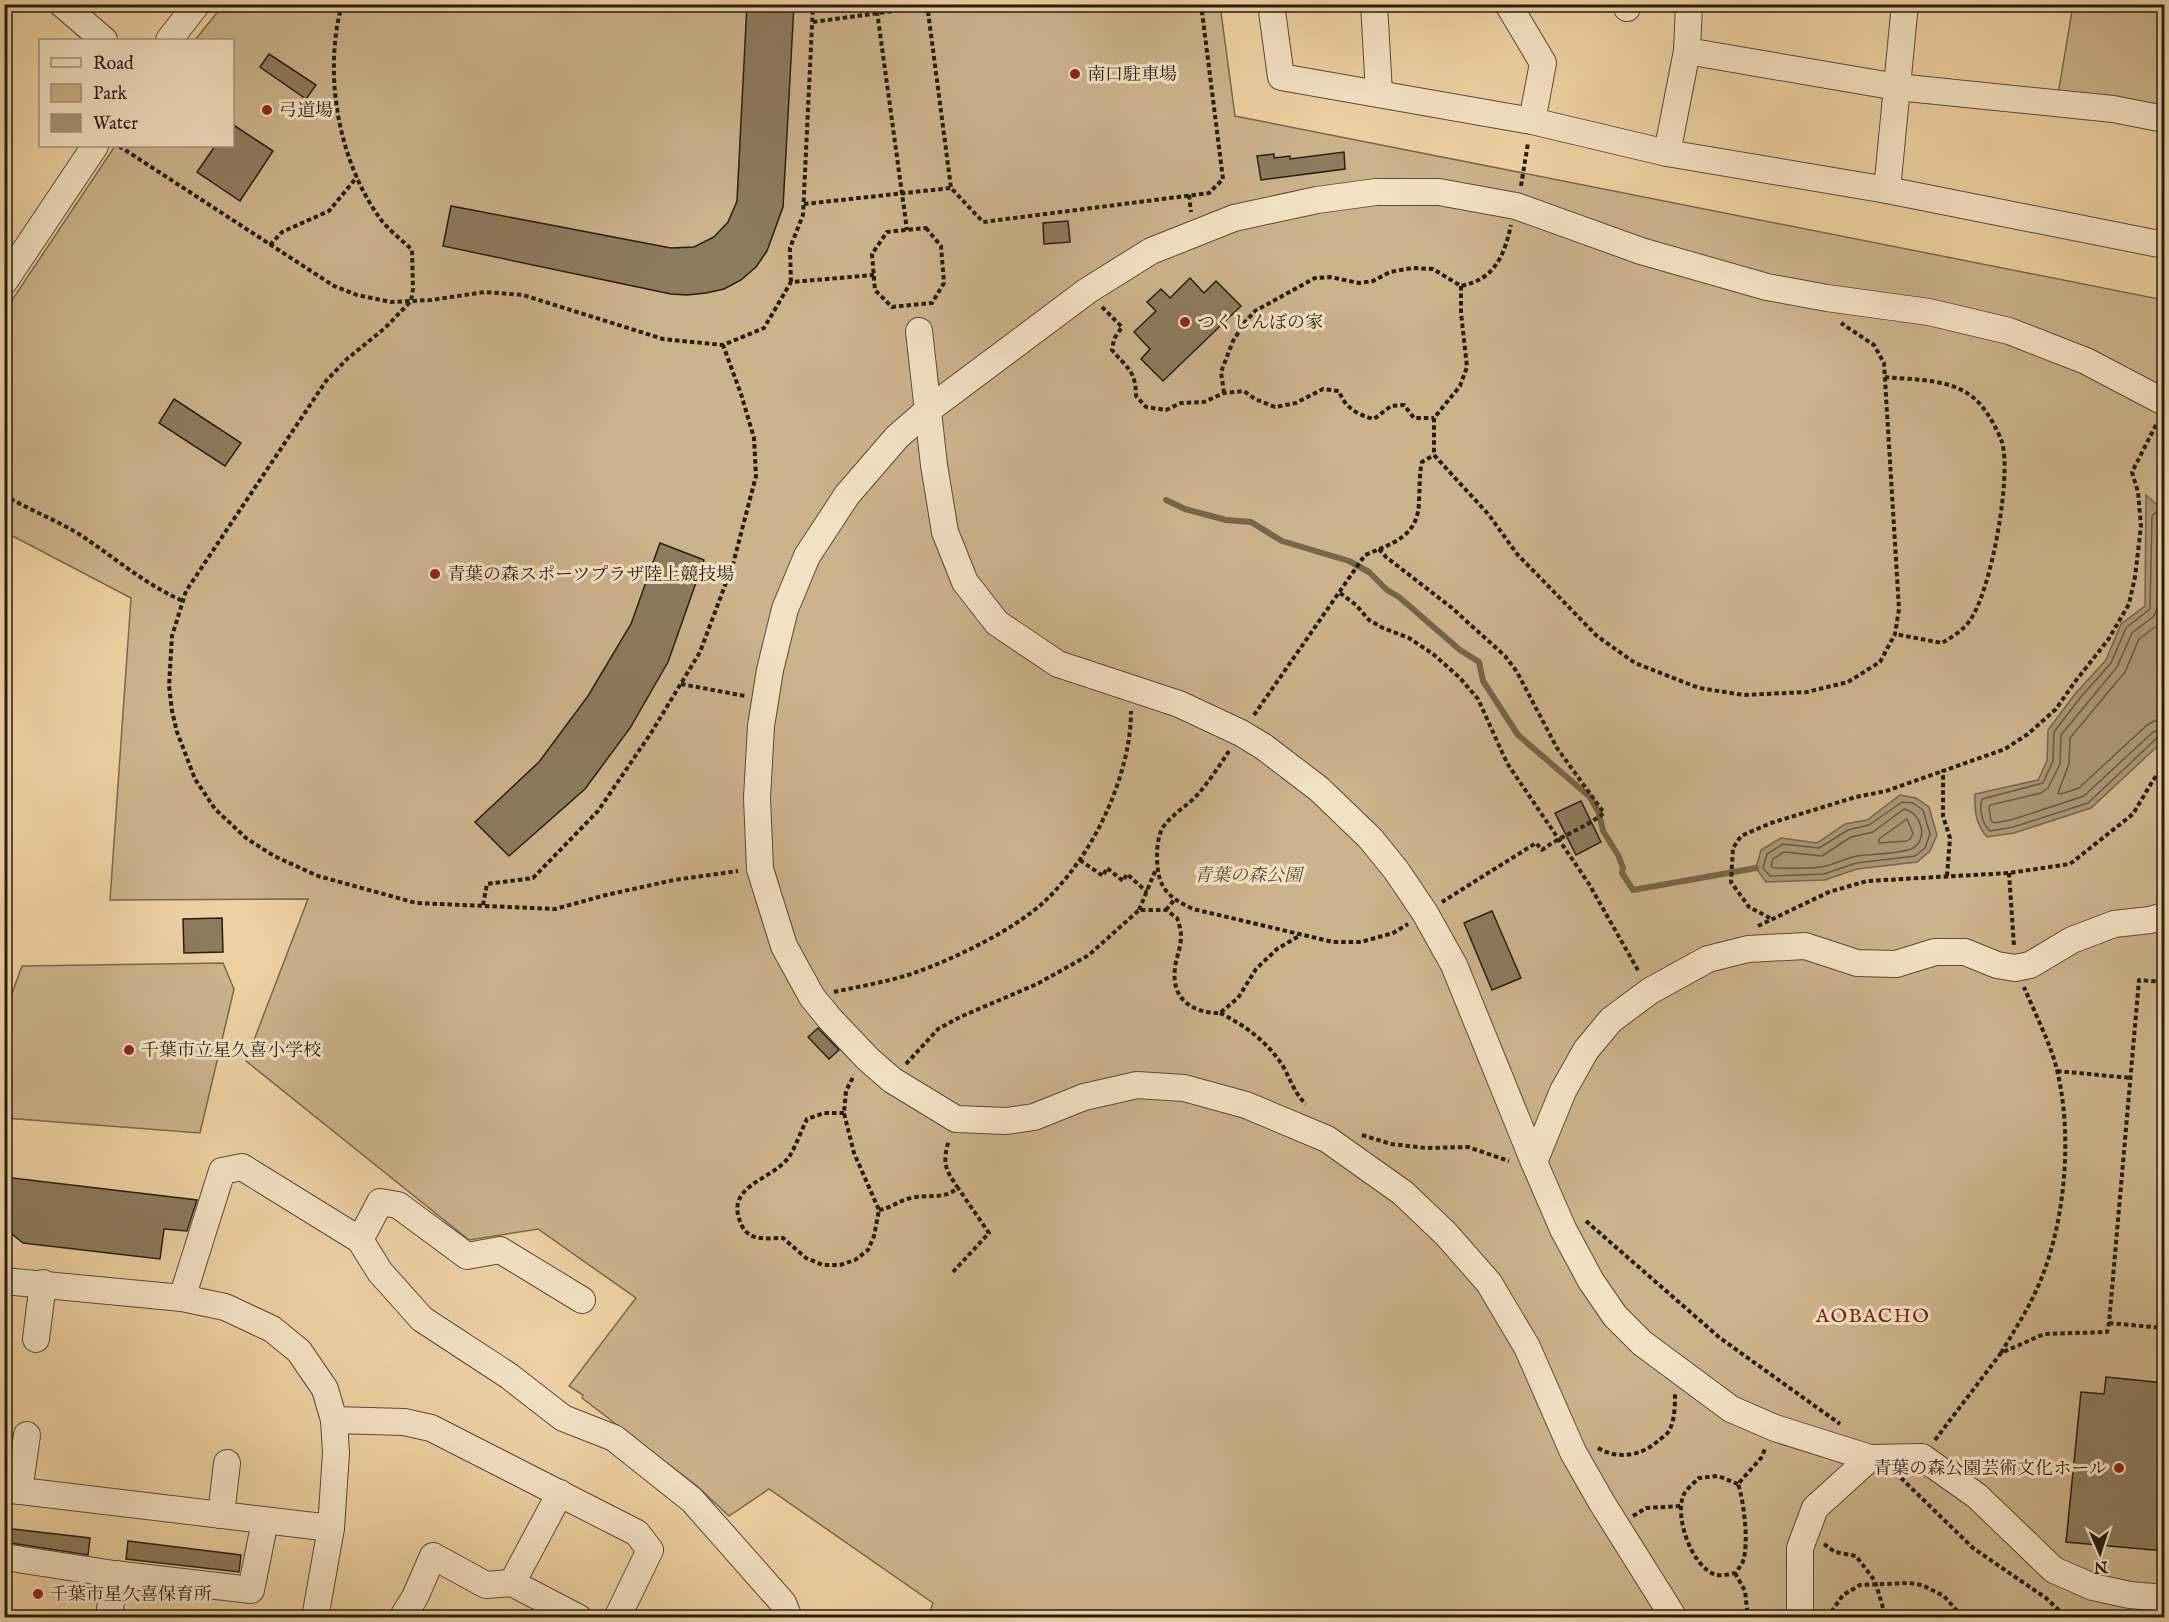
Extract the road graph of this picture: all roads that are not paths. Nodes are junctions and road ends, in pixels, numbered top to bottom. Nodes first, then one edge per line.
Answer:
1 (62, 4) edge
2 (197, 4) edge
3 (1271, 4) edge
4 (1374, 4) edge
5 (1689, 4) edge
6 (1905, 4) edge
7 (1510, 5) edge
8 (103, 39) edge
9 (170, 39) edge
10 (1687, 51) junction
11 (1897, 87) junction
12 (1379, 93) junction
13 (2164, 119) edge
14 (1532, 122) junction
15 (94, 147) edge
16 (1667, 153) junction
17 (1887, 190) junction
18 (2164, 245) edge
19 (4, 282) edge
20 (919, 331) dead end
21 (927, 410) junction
22 (2162, 411) edge
23 (2164, 916) edge
24 (1524, 1163) junction
25 (360, 1240) junction
26 (4, 1281) edge
27 (43, 1284) junction
28 (182, 1298) junction
29 (582, 1300) dead end
30 (36, 1338) dead end
31 (334, 1420) junction
32 (27, 1435) dead end
33 (1876, 1458) junction
34 (227, 1463) dead end
35 (12, 1490) edge
36 (560, 1493) junction
37 (221, 1515) junction
38 (265, 1521) junction
39 (331, 1528) junction
40 (4, 1557) edge
41 (114, 1574) junction
42 (512, 1583) junction
43 (2164, 1599) edge
44 (109, 1617) edge
45 (315, 1617) edge
46 (402, 1617) edge
47 (579, 1617) edge
48 (617, 1617) edge
49 (789, 1617) edge
50 (1674, 1617) edge
51 (1800, 1617) edge

1 - 8 street
2 - 9 street
3 - 12 street
4 - 12 street
5 - 10 street
6 - 11 street
7 - 14 street
10 - 11 street
10 - 16 street
11 - 13 street
11 - 17 street
12 - 14 street
14 - 16 street
15 - 19 street
16 - 17 street
17 - 18 street
20 - 21 street
21 - 22 street
21 - 24 street
21 - 50 street
23 - 24 street
24 - 33 street
25 - 28 street
25 - 29 street
25 - 49 street
26 - 27 street
27 - 28 street
27 - 30 street
28 - 31 street
31 - 36 street
31 - 39 street
32 - 35 street
33 - 43 street
33 - 51 street
34 - 37 street
35 - 37 street
36 - 42 street
36 - 48 street
37 - 38 street
38 - 39 street
38 - 41 street
39 - 45 street
40 - 41 street
41 - 44 street
42 - 46 street
42 - 47 street

